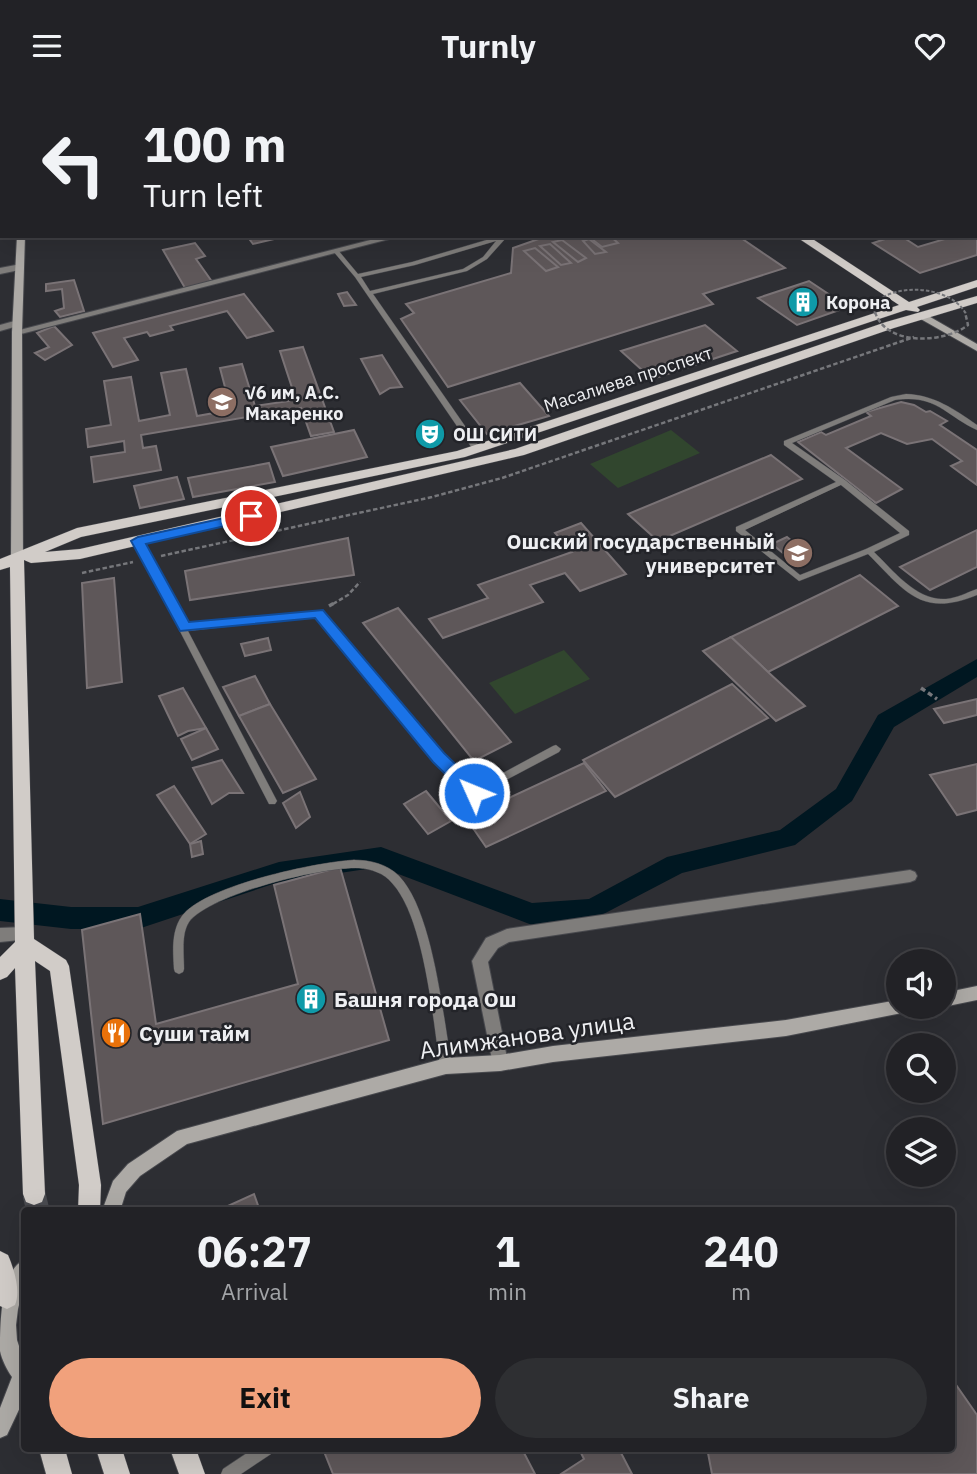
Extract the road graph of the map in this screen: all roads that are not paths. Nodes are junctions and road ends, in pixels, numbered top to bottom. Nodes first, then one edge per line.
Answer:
1 (21, 238) edge
2 (389, 238) edge
3 (502, 238) edge
4 (504, 238) edge
5 (803, 238) edge
6 (336, 251) junction
7 (21, 267) junction
8 (0, 271) edge
9 (357, 276) junction
10 (977, 283) edge
11 (368, 293) junction
12 (977, 299) edge
13 (907, 306) junction
14 (922, 316) junction
15 (0, 328) edge
16 (18, 328) junction
17 (977, 348) edge
18 (977, 428) edge
19 (477, 449) junction
20 (842, 482) junction
21 (138, 541) junction
22 (869, 551) junction
23 (17, 560) junction
24 (0, 565) edge
25 (977, 592) edge
26 (185, 628) junction
27 (556, 749) dead end
28 (272, 801) dead end
29 (910, 876) dead end
30 (24, 934) junction
31 (0, 935) edge
32 (179, 969) dead end
33 (0, 971) edge
34 (977, 993) edge
35 (956, 997) edge
36 (886, 1010) edge
37 (500, 1063) junction
38 (446, 1066) junction
39 (34, 1194) tunnel mouth
40 (89, 1207) edge
41 (112, 1207) edge
42 (0, 1263) edge
43 (21, 1274) edge
44 (7, 1297) junction
45 (21, 1373) edge
46 (21, 1381) edge
47 (0, 1428) edge
48 (53, 1452) edge
49 (110, 1452) edge
50 (184, 1452) edge
51 (262, 1452) edge
52 (58, 1474) edge
53 (117, 1474) edge
54 (191, 1474) edge
55 (228, 1474) edge

1 - 7 main road
2 - 6 street
3 - 9 lane
4 - 11 lane
5 - 13 main road
6 - 9 lane
6 - 16 street
7 - 8 street
7 - 16 main road
9 - 11 lane
10 - 13 main road, Масалиева проспект
11 - 19 lane
12 - 14 main road, Масалиева проспект
13 - 14 main road
13 - 19 main road, Масалиева проспект
14 - 17 main road
14 - 21 main road, Масалиева проспект
15 - 16 street
16 - 23 main road
18 - 20 lane
19 - 23 main road, Масалиева проспект
20 - 22 lane
20 - 22 lane
21 - 23 main road, Масалиева проспект
21 - 26 lane
22 - 25 lane
23 - 24 main road
23 - 30 main road
26 - 27 lane
26 - 28 lane
29 - 37 street
30 - 31 street
30 - 33 main road
30 - 39 main road
30 - 40 main road
32 - 38 lane
34 - 35 main road
36 - 37 main road, Алимжанова улица
37 - 38 main road, Алимжанова улица
38 - 41 main road, Алимжанова улица
42 - 44 main road
43 - 44 main road
44 - 45 main road
46 - 47 main road
48 - 52 main road
49 - 53 main road
50 - 54 main road
51 - 55 lane

